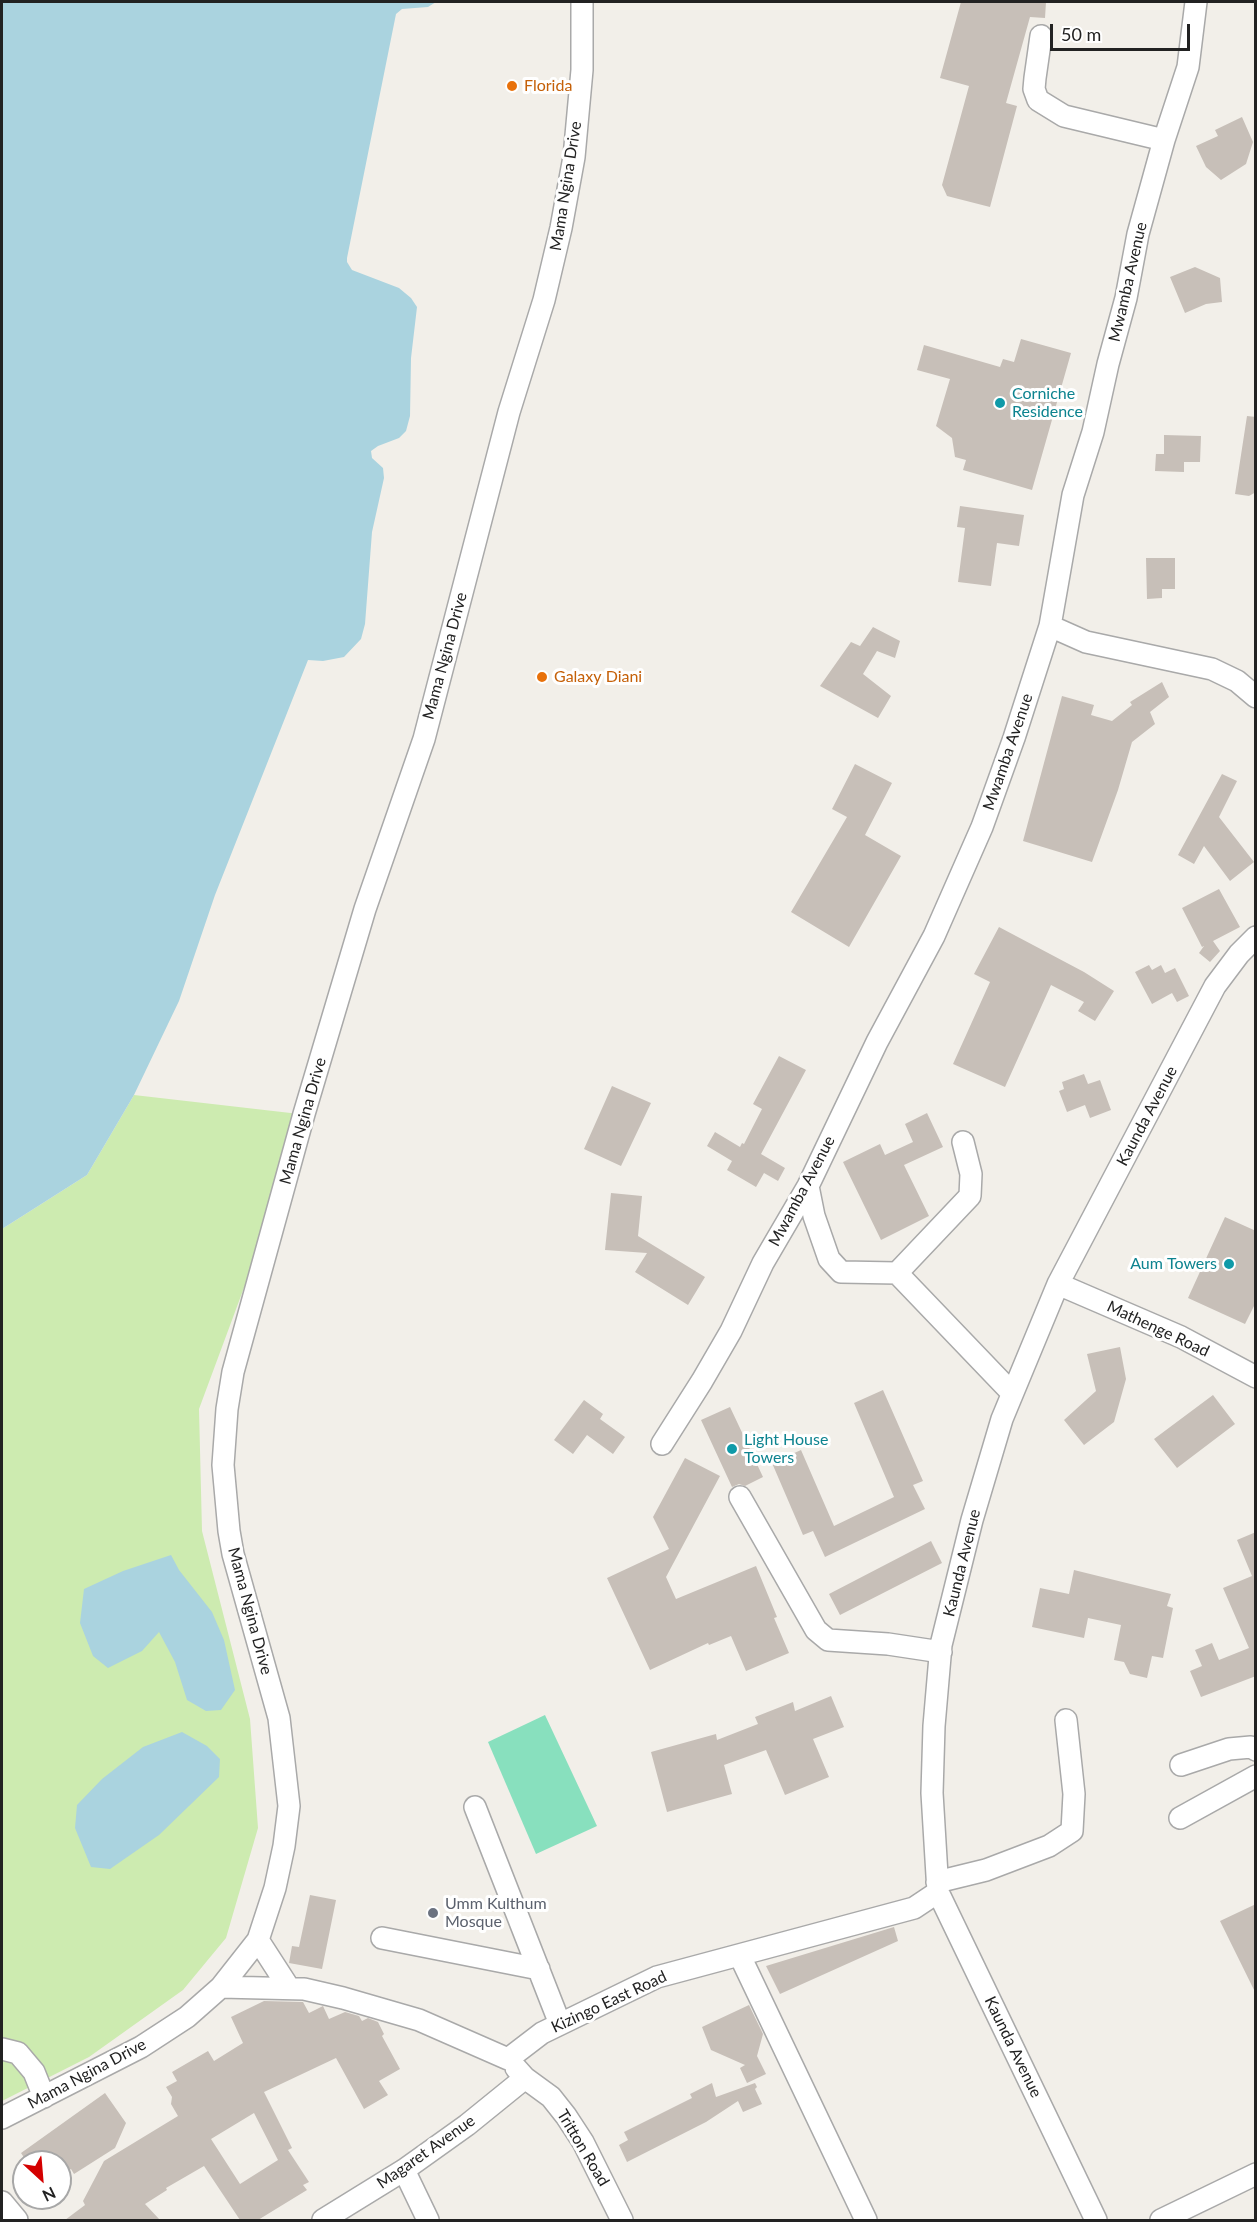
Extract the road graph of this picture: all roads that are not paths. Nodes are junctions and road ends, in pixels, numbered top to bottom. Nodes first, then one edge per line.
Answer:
1 (582, 2) edge
2 (1196, 2) edge
3 (1041, 36) dead end
4 (1164, 140) junction
5 (1050, 626) junction
6 (1256, 697) edge
7 (1256, 938) edge
8 (963, 1142) dead end
9 (808, 1186) junction
10 (897, 1273) junction
11 (1058, 1284) junction
12 (1256, 1377) edge
13 (1012, 1393) junction
14 (662, 1444) dead end
15 (740, 1497) dead end
16 (941, 1652) junction
17 (1066, 1720) dead end
18 (1256, 1750) edge
19 (1181, 1766) dead end
20 (1256, 1776) edge
21 (475, 1807) dead end
22 (1180, 1818) dead end
23 (938, 1887) junction
24 (382, 1938) dead end
25 (258, 1940) junction
26 (740, 1956) junction
27 (538, 1969) junction
28 (221, 1987) junction
29 (289, 1988) junction
30 (560, 2024) junction
31 (2, 2049) edge
32 (508, 2059) junction
33 (525, 2078) junction
34 (44, 2097) junction
35 (2, 2118) edge
36 (404, 2170) junction
37 (1256, 2174) edge
38 (2, 2202) edge
39 (17, 2220) edge
40 (323, 2220) edge
41 (428, 2220) edge
42 (622, 2220) edge
43 (866, 2220) edge
44 (1096, 2220) edge
45 (1161, 2220) edge

1 - 25 street, Mama Ngina Drive
2 - 4 street, Mwamba Avenue
3 - 4 street
4 - 5 street, Mwamba Avenue
5 - 6 street
5 - 9 street, Mwamba Avenue
7 - 11 street, Kaunda Avenue
8 - 10 street
9 - 10 street
9 - 14 street, Mwamba Avenue
10 - 13 street
11 - 12 street, Mathenge Road
11 - 13 street, Kaunda Avenue
13 - 16 street, Kaunda Avenue
15 - 16 street
16 - 23 street, Kaunda Avenue
17 - 23 street, Kizingo East Road
18 - 19 street
20 - 22 street
21 - 27 street
23 - 26 street, Kizingo East Road
23 - 44 street, Kaunda Avenue
24 - 27 street
25 - 28 street, Mama Ngina Drive
25 - 29 street
26 - 30 street, Kizingo East Road
26 - 43 street
27 - 30 street
28 - 29 street
28 - 34 street, Mama Ngina Drive
29 - 32 street
30 - 32 street, Kizingo East Road
31 - 34 street
32 - 33 street, Tritton Road
33 - 36 street, Magaret Avenue
33 - 42 street, Tritton Road
34 - 35 street, Mama Ngina Drive
36 - 40 street, Magaret Avenue
36 - 41 street
37 - 45 street
38 - 39 street

